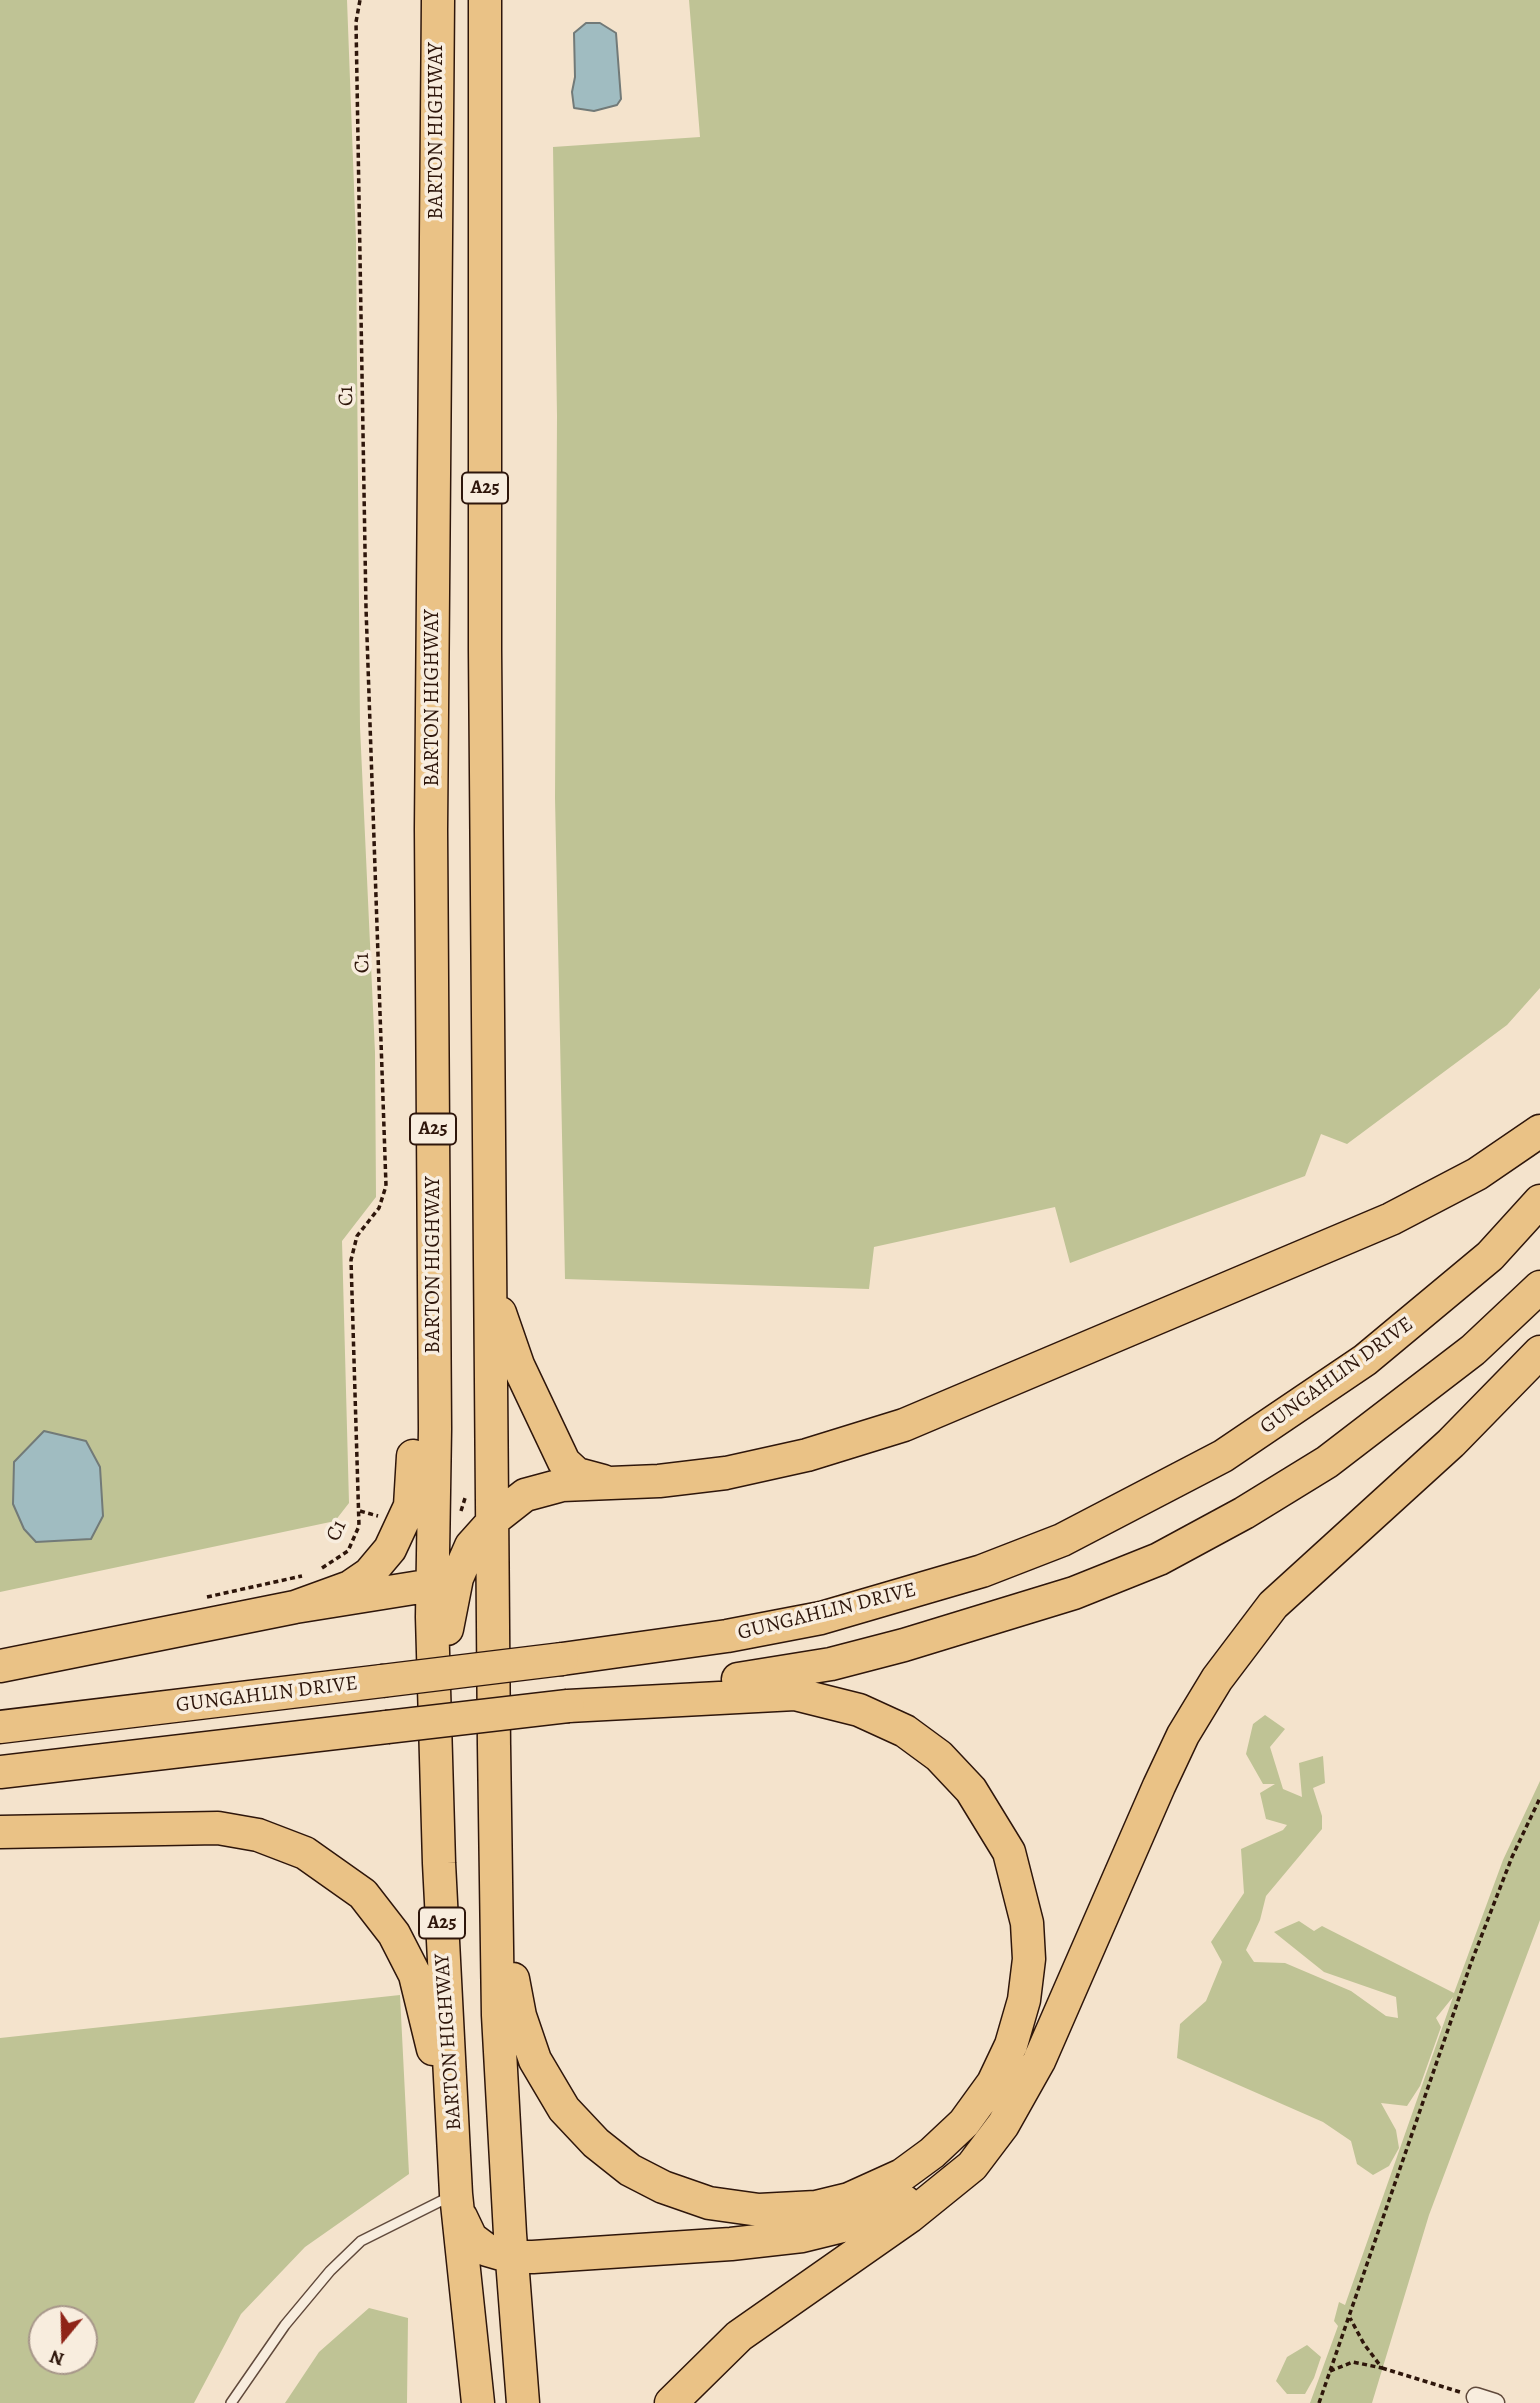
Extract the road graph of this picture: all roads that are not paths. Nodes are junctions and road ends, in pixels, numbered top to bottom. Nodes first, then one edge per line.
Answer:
1 (438, 0) edge
2 (485, 0) edge
3 (431, 829) junction
4 (1540, 1131) edge
5 (1540, 1201) edge
6 (491, 1285) junction
7 (1540, 1287) edge
8 (1540, 1352) edge
9 (622, 1483) junction
10 (492, 1522) junction
11 (444, 1588) junction
12 (295, 1607) junction
13 (493, 1633) junction
14 (0, 1667) edge
15 (568, 1706) junction
16 (0, 1727) edge
17 (494, 1745) junction
18 (0, 1772) edge
19 (0, 1832) edge
20 (454, 2131) junction
21 (999, 2131) junction
22 (458, 2202) junction
23 (511, 2257) junction
24 (1476, 2397) road end
25 (231, 2403) edge
26 (478, 2403) edge
27 (523, 2403) edge
28 (671, 2403) edge
29 (1494, 2403) edge

1 - 3 highway, BARTON HIGHWAY / A25
2 - 6 highway, A25
3 - 11 highway, BARTON HIGHWAY / A25
3 - 12 highway
4 - 9 highway
5 - 16 highway, GUNGAHLIN DRIVE, bridge
6 - 9 highway
6 - 10 highway, A25
7 - 15 highway
8 - 21 highway
9 - 10 highway
10 - 11 highway
10 - 13 highway, A25
11 - 12 highway
11 - 13 highway
11 - 20 highway, BARTON HIGHWAY / A25
12 - 14 highway
13 - 17 highway, A25
15 - 17 highway
15 - 18 highway, bridge
17 - 23 highway, A25
19 - 20 highway
20 - 22 highway, BARTON HIGHWAY / A25
21 - 23 highway
21 - 28 highway
22 - 23 highway
22 - 25 lane
22 - 26 highway, BARTON HIGHWAY / A25
23 - 27 highway, A25
24 - 29 street

